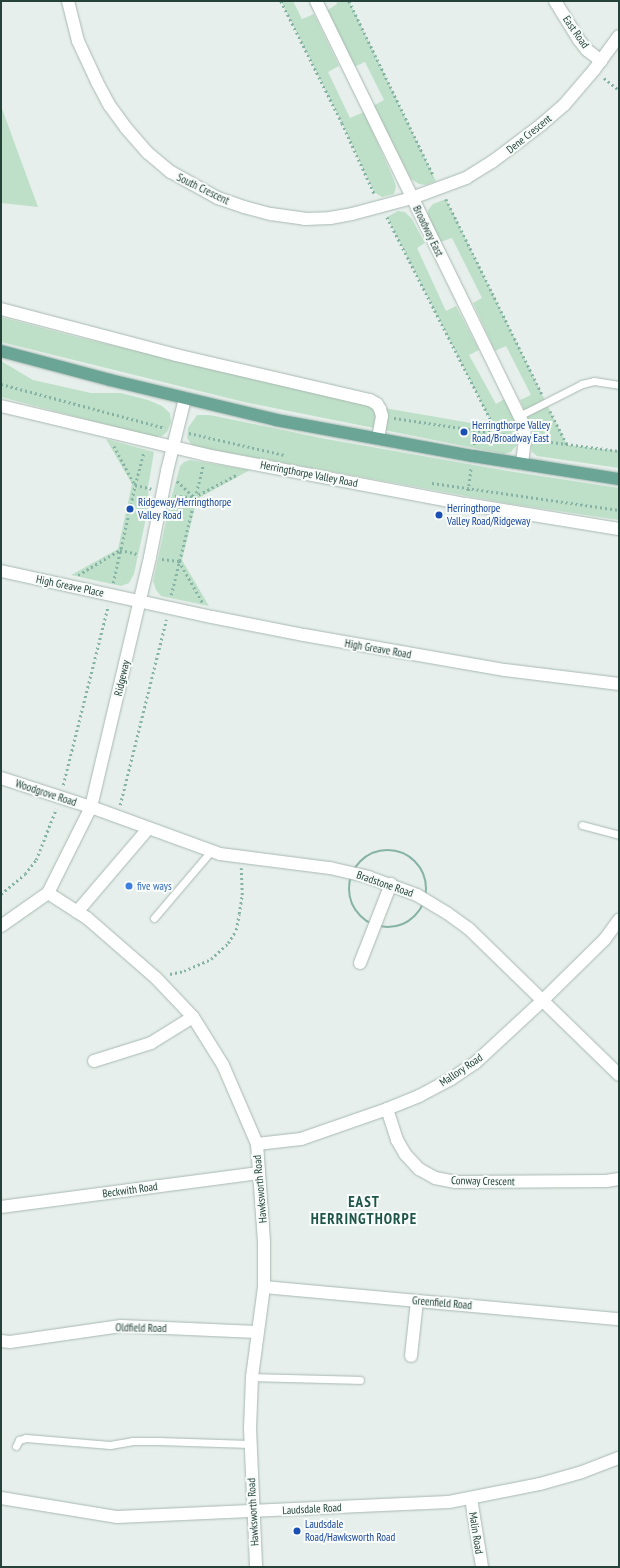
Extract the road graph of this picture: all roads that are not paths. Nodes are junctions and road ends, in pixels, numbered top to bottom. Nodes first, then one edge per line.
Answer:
1 (68, 1) edge
2 (316, 1) edge
3 (555, 1) edge
4 (619, 36) edge
5 (598, 65) junction
6 (412, 198) junction
7 (1, 309) edge
8 (1, 351) edge
9 (619, 384) edge
10 (185, 398) junction
11 (1, 406) edge
12 (519, 416) junction
13 (378, 439) junction
14 (173, 448) junction
15 (522, 464) junction
16 (619, 479) edge
17 (619, 528) edge
18 (1, 571) edge
19 (139, 600) junction
20 (619, 684) edge
21 (1, 778) edge
22 (91, 807) junction
23 (582, 825) dead end
24 (148, 829) junction
25 (619, 835) edge
26 (211, 851) junction
27 (391, 884) junction
28 (48, 893) junction
29 (77, 912) junction
30 (154, 918) dead end
31 (619, 920) edge
32 (1, 926) edge
33 (360, 963) dead end
34 (543, 1000) junction
35 (193, 1017) junction
36 (94, 1061) dead end
37 (619, 1075) edge
38 (387, 1109) junction
39 (257, 1144) junction
40 (259, 1172) junction
41 (619, 1179) edge
42 (1, 1207) edge
43 (264, 1287) junction
44 (417, 1301) junction
45 (619, 1319) edge
46 (257, 1332) junction
47 (1, 1341) edge
48 (411, 1356) dead end
49 (252, 1377) junction
50 (360, 1380) dead end
51 (250, 1444) junction
52 (16, 1446) dead end
53 (619, 1458) edge
54 (1, 1498) edge
55 (471, 1498) junction
56 (253, 1512) junction
57 (256, 1567) edge
58 (482, 1567) edge

1 - 6 street, South Crescent
2 - 6 street, Broadway East
3 - 5 street, East Road
4 - 5 street, Dene Crescent
5 - 6 street, Dene Crescent
6 - 12 street, Broadway East
7 - 13 street
8 - 10 main road
9 - 12 lane
10 - 13 main road
10 - 14 street, Ridgeway
11 - 14 street, Herringthorpe Valley Road
12 - 15 street, Broadway East
13 - 15 main road
14 - 17 street, Herringthorpe Valley Road
14 - 19 street, Ridgeway
15 - 16 main road
18 - 19 street, High Greave Place
19 - 20 street, High Greave Road
19 - 22 street, Ridgeway
21 - 22 street, Woodgrove Road
22 - 24 street, Bradstone Road
22 - 28 street, Ridgeway
23 - 25 lane
24 - 26 street, Bradstone Road
24 - 29 street
26 - 27 street, Bradstone Road
26 - 30 lane
27 - 33 street
27 - 34 street, Bradstone Road
28 - 29 street, Hawksworth Road
28 - 32 street, Ridgeway
29 - 35 street, Hawksworth Road
31 - 34 street, Mallory Road
34 - 37 street, Bradstone Road
34 - 38 street, Mallory Road
35 - 36 street
35 - 39 street, Hawksworth Road
38 - 39 street, Mallory Road
38 - 41 street, Conway Crescent
39 - 40 street, Hawksworth Road
40 - 42 street, Beckwith Road
40 - 43 street, Hawksworth Road
43 - 44 street, Greenfield Road
43 - 46 street, Hawksworth Road
44 - 45 street, Greenfield Road
44 - 48 street
46 - 47 street, Oldfield Road
46 - 49 street, Hawksworth Road
49 - 50 lane
49 - 51 street, Hawksworth Road
51 - 52 lane
51 - 56 street, Hawksworth Road
53 - 55 street, Laudsdale Road
54 - 56 street, Laudsdale Road
55 - 56 street, Laudsdale Road
55 - 58 street, Malin Road
56 - 57 street, Hawksworth Road

